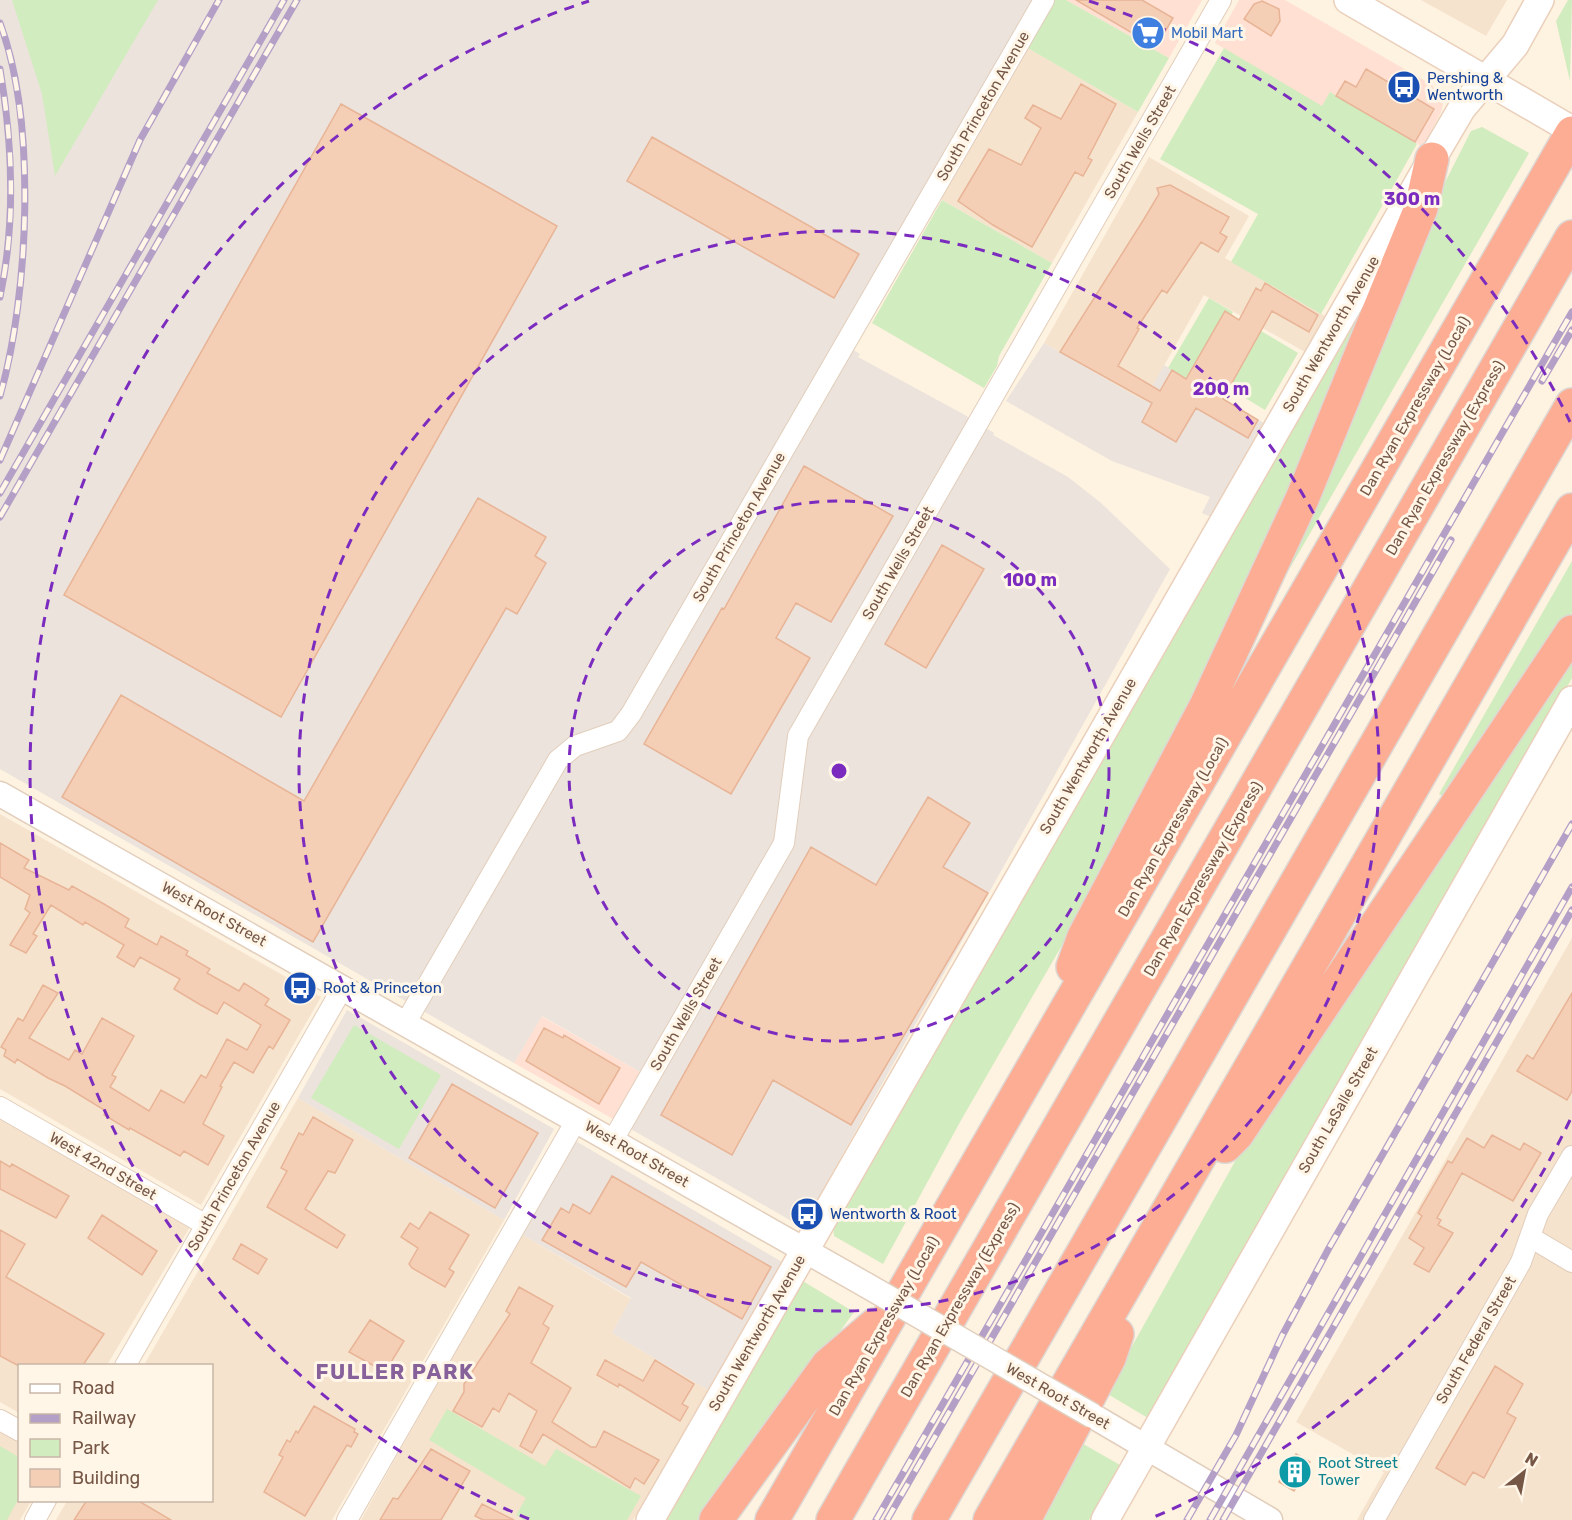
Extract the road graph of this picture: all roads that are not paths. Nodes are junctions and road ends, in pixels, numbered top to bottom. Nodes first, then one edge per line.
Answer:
1 (1044, 0) edge
2 (1221, 0) edge
3 (1348, 0) edge
4 (1540, 0) edge
5 (1485, 80) junction
6 (1565, 126) edge
7 (1432, 159) junction
8 (1572, 237) edge
9 (1572, 405) edge
10 (1572, 510) edge
11 (1572, 632) edge
12 (1572, 700) edge
13 (0, 794) edge
14 (344, 987) junction
15 (406, 1022) junction
16 (1035, 1067) junction
17 (0, 1107) edge
18 (577, 1119) junction
19 (613, 1140) junction
20 (1572, 1156) edge
21 (1179, 1192) junction
22 (206, 1225) junction
23 (1530, 1237) junction
24 (804, 1249) junction
25 (1572, 1262) edge
26 (1138, 1264) junction
27 (893, 1310) junction
28 (125, 1364) edge
29 (0, 1420) edge
30 (18, 1430) edge
31 (1146, 1447) junction
32 (45, 1502) edge
33 (35, 1520) edge
34 (347, 1520) edge
35 (650, 1520) edge
36 (716, 1520) edge
37 (772, 1520) edge
38 (833, 1520) edge
39 (929, 1520) edge
40 (990, 1520) edge
41 (1024, 1520) edge
42 (1105, 1520) edge
43 (1270, 1520) edge
44 (1374, 1520) edge

1 - 15 street, South Princeton Avenue
2 - 19 street, South Wells Street
3 - 5 main road
4 - 5 main road, South Wentworth Avenue
5 - 6 main road
5 - 7 main road, South Wentworth Avenue
6 - 16 highway, Dan Ryan Expressway (Local)
7 - 16 highway
7 - 24 main road, South Wentworth Avenue
8 - 38 highway, Dan Ryan Expressway (Express)
9 - 39 highway
10 - 21 highway
11 - 21 highway
12 - 31 main road, South LaSalle Street
13 - 14 street, West Root Street
14 - 15 street, West Root Street
14 - 22 street, South Princeton Avenue
15 - 18 street, West Root Street
16 - 27 highway, Dan Ryan Expressway (Local)
17 - 22 street, West 42nd Street
18 - 19 street, West Root Street
18 - 34 street
19 - 24 street, West Root Street
20 - 23 street, South Federal Street
21 - 26 highway
22 - 28 street, South Princeton Avenue
23 - 25 street
23 - 44 street, South Federal Street
24 - 31 street, West Root Street, bridge
24 - 35 main road, South Wentworth Avenue
26 - 40 highway
26 - 41 highway
27 - 36 highway
27 - 37 highway, Dan Ryan Expressway (Local)
29 - 30 street
31 - 42 main road, South LaSalle Street
31 - 43 street, West Root Street
32 - 33 street

